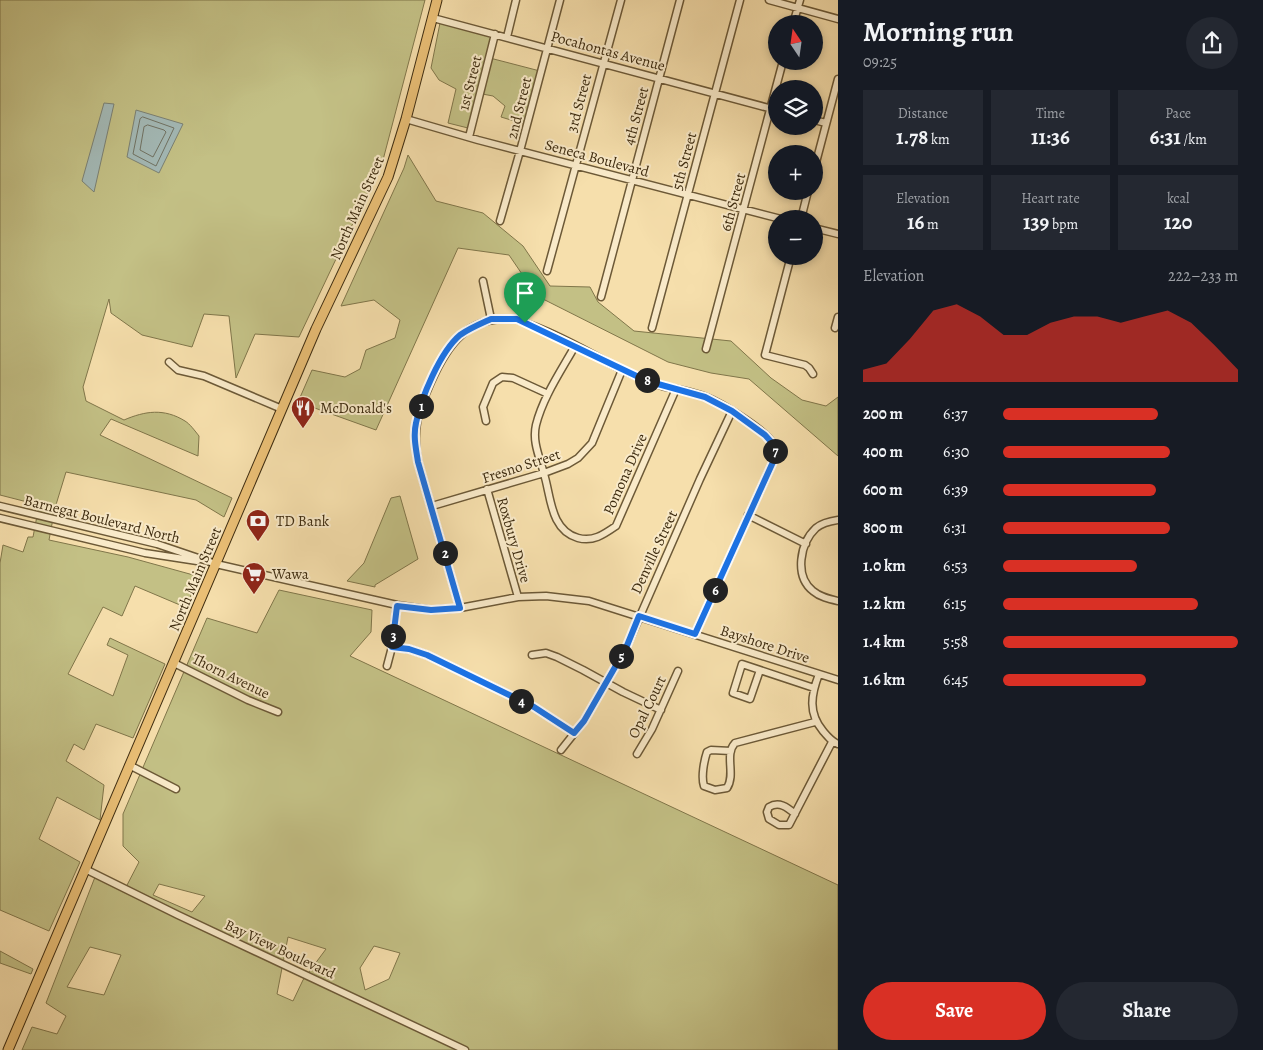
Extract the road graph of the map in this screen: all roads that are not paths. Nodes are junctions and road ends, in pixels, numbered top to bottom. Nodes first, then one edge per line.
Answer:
1 (438, 0) edge
2 (516, 0) edge
3 (560, 0) edge
4 (621, 0) edge
5 (680, 0) edge
6 (740, 0) edge
7 (769, 0) edge
8 (800, 0) edge
9 (798, 8) junction
10 (796, 15) edge
11 (433, 18) junction
12 (838, 19) edge
13 (495, 34) junction
14 (507, 37) junction
15 (547, 47) junction
16 (603, 62) junction
17 (659, 77) junction
18 (838, 80) edge
19 (715, 94) junction
20 (768, 107) edge
21 (406, 119) junction
22 (823, 122) edge
23 (826, 123) junction
24 (768, 129) edge
25 (469, 137) junction
26 (820, 145) edge
27 (520, 151) junction
28 (576, 165) junction
29 (632, 180) junction
30 (688, 195) junction
31 (744, 209) junction
32 (768, 215) edge
33 (500, 221) dead end
34 (823, 230) edge
35 (838, 234) edge
36 (789, 265) edge
37 (547, 271) dead end
38 (483, 282) dead end
39 (601, 297) dead end
40 (838, 316) edge
41 (491, 319) junction
42 (652, 328) dead end
43 (835, 328) dead end
44 (575, 346) junction
45 (706, 349) dead end
46 (169, 362) dead end
47 (622, 370) junction
48 (813, 374) dead end
49 (676, 389) junction
50 (548, 394) junction
51 (282, 409) junction
52 (732, 411) junction
53 (486, 421) dead end
54 (544, 473) junction
55 (487, 490) junction
56 (0, 506) edge
57 (432, 506) junction
58 (748, 515) junction
59 (0, 518) edge
60 (838, 520) edge
61 (806, 544) junction
62 (216, 564) junction
63 (518, 598) junction
64 (838, 601) edge
65 (397, 606) junction
66 (460, 608) junction
67 (639, 616) junction
68 (695, 634) junction
69 (392, 647) junction
70 (532, 656) dead end
71 (174, 663) junction
72 (387, 666) dead end
73 (760, 670) junction
74 (678, 671) dead end
75 (818, 674) junction
76 (838, 680) edge
77 (606, 683) junction
78 (814, 688) junction
79 (662, 710) junction
80 (278, 712) dead end
81 (815, 722) junction
82 (574, 733) junction
83 (835, 743) edge
84 (561, 750) dead end
85 (731, 751) junction
86 (637, 754) dead end
87 (130, 765) junction
88 (176, 789) dead end
89 (795, 814) dead end
90 (85, 869) junction
91 (8, 1050) edge
92 (465, 1050) edge

1 - 11 highway, North Main Street
2 - 14 street
3 - 15 street, 2nd Street
4 - 16 street, 3rd Street
5 - 17 street, 4th Street
6 - 19 street, 5th Street
7 - 9 street
8 - 9 street
9 - 10 street
9 - 12 street
11 - 13 street, Pocahontas Avenue
11 - 21 highway, North Main Street
13 - 14 street, Pocahontas Avenue
13 - 25 street, 1st Street
14 - 15 street, Pocahontas Avenue
15 - 16 street, Pocahontas Avenue
15 - 27 street, 2nd Street
16 - 17 street, Pocahontas Avenue
16 - 28 street, 3rd Street
17 - 19 street, Pocahontas Avenue
17 - 29 street, 4th Street
18 - 23 street
19 - 20 street, Pocahontas Avenue
19 - 30 street, 5th Street
21 - 25 street, Seneca Boulevard
21 - 51 highway, North Main Street
22 - 23 street
23 - 26 street
24 - 31 street, 6th Street
25 - 27 street, Seneca Boulevard
27 - 28 street, Seneca Boulevard
27 - 33 street, 2nd Street
28 - 29 street, Seneca Boulevard
28 - 37 street, 3rd Street
29 - 30 street, Seneca Boulevard
29 - 39 street, 4th Street
30 - 31 street, Seneca Boulevard
30 - 42 street, 5th Street
31 - 32 street, Seneca Boulevard
31 - 45 street, 6th Street
34 - 35 street
36 - 48 street
38 - 41 street
40 - 43 street
41 - 44 street
41 - 57 street
44 - 47 street
44 - 50 street, Pomona Drive
46 - 51 street
47 - 49 street
47 - 54 street, Fresno Street
49 - 52 street
49 - 54 street, Pomona Drive
50 - 53 street
50 - 54 street, Pomona Drive
51 - 62 highway, North Main Street
52 - 58 street
52 - 67 street, Denville Street
54 - 55 street, Fresno Street
55 - 57 street, Fresno Street
55 - 63 street, Roxbury Drive
56 - 62 street, Barnegat Boulevard North
57 - 66 street
58 - 61 street
58 - 68 street
59 - 62 street, Barnegat Boulevard North
60 - 61 street
61 - 64 street
62 - 65 street, Bayshore Drive
62 - 71 highway, North Main Street
63 - 66 street, Bayshore Drive
63 - 67 street, Bayshore Drive
65 - 66 street, Bayshore Drive
65 - 69 street
67 - 68 street, Bayshore Drive
67 - 77 street, Denville Street
68 - 75 street, Bayshore Drive
69 - 72 street
69 - 82 street
70 - 77 street
71 - 80 street, Thorn Avenue
71 - 87 highway, North Main Street
73 - 73 street
73 - 78 street
74 - 79 street, Opal Court
75 - 76 street, Bayshore Drive
75 - 78 street
77 - 79 street
77 - 82 street, Denville Street
78 - 81 street
79 - 86 street, Opal Court
81 - 83 street
81 - 85 street
82 - 84 street, Denville Street
83 - 89 street
85 - 85 street
87 - 88 street
87 - 90 highway, North Main Street
90 - 91 highway, North Main Street
90 - 92 street, Bay View Boulevard

